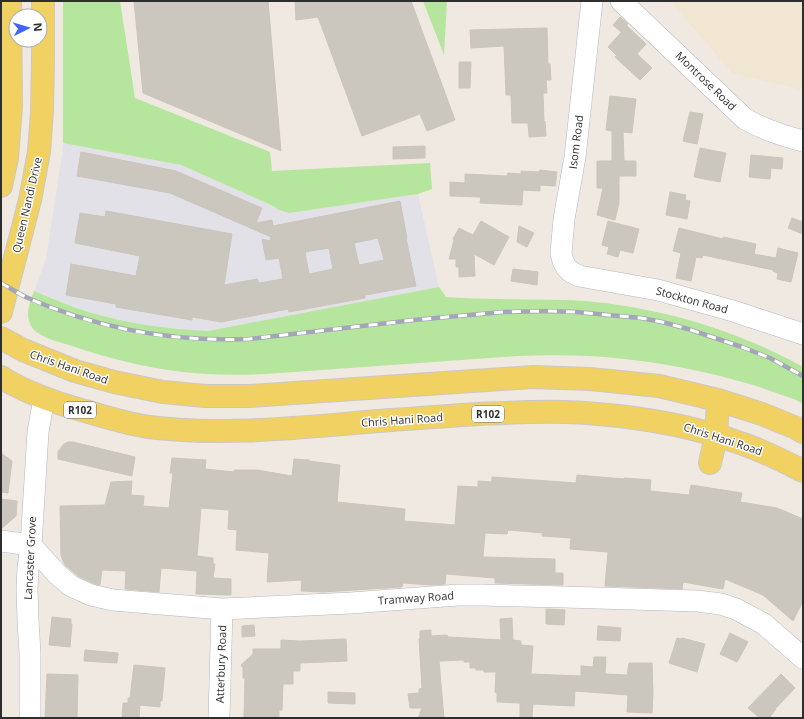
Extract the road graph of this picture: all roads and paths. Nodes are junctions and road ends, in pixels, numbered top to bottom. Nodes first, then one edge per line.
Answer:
1 (10, 1) edge
2 (43, 1) edge
3 (592, 1) edge
4 (622, 1) edge
5 (803, 141) edge
6 (1, 186) edge
7 (579, 276) joint
8 (1, 312) edge
9 (803, 334) edge
10 (1, 338) edge
11 (1, 377) edge
12 (419, 385) junction
13 (44, 398) junction
14 (718, 400) junction
15 (392, 420) junction
16 (803, 432) edge
17 (716, 436) junction
18 (710, 463) dead end
19 (803, 471) edge
20 (1, 541) edge
21 (31, 545) junction
22 (222, 609) junction
23 (803, 658) edge
24 (30, 718) edge
25 (219, 718) edge

1 - 6 main road
2 - 8 main road, Queen Nandi Drive
3 - 7 street, Isom Road
4 - 5 street, Montrose Road
7 - 9 street, Stockton Road
10 - 12 main road, Chris Hani Road
11 - 13 main road, Chris Hani Road / R102
12 - 14 main road, Chris Hani Road
12 - 15 main road
13 - 15 main road, Chris Hani Road / R102
13 - 21 street, Lancaster Grove
14 - 16 main road, Chris Hani Road
14 - 17 main road
15 - 17 main road, Chris Hani Road / R102
17 - 18 main road
17 - 19 main road, Chris Hani Road / R102
20 - 21 street
21 - 22 street, Tramway Road
21 - 24 street, Lancaster Grove
22 - 23 street, Tramway Road
22 - 25 street, Atterbury Road

